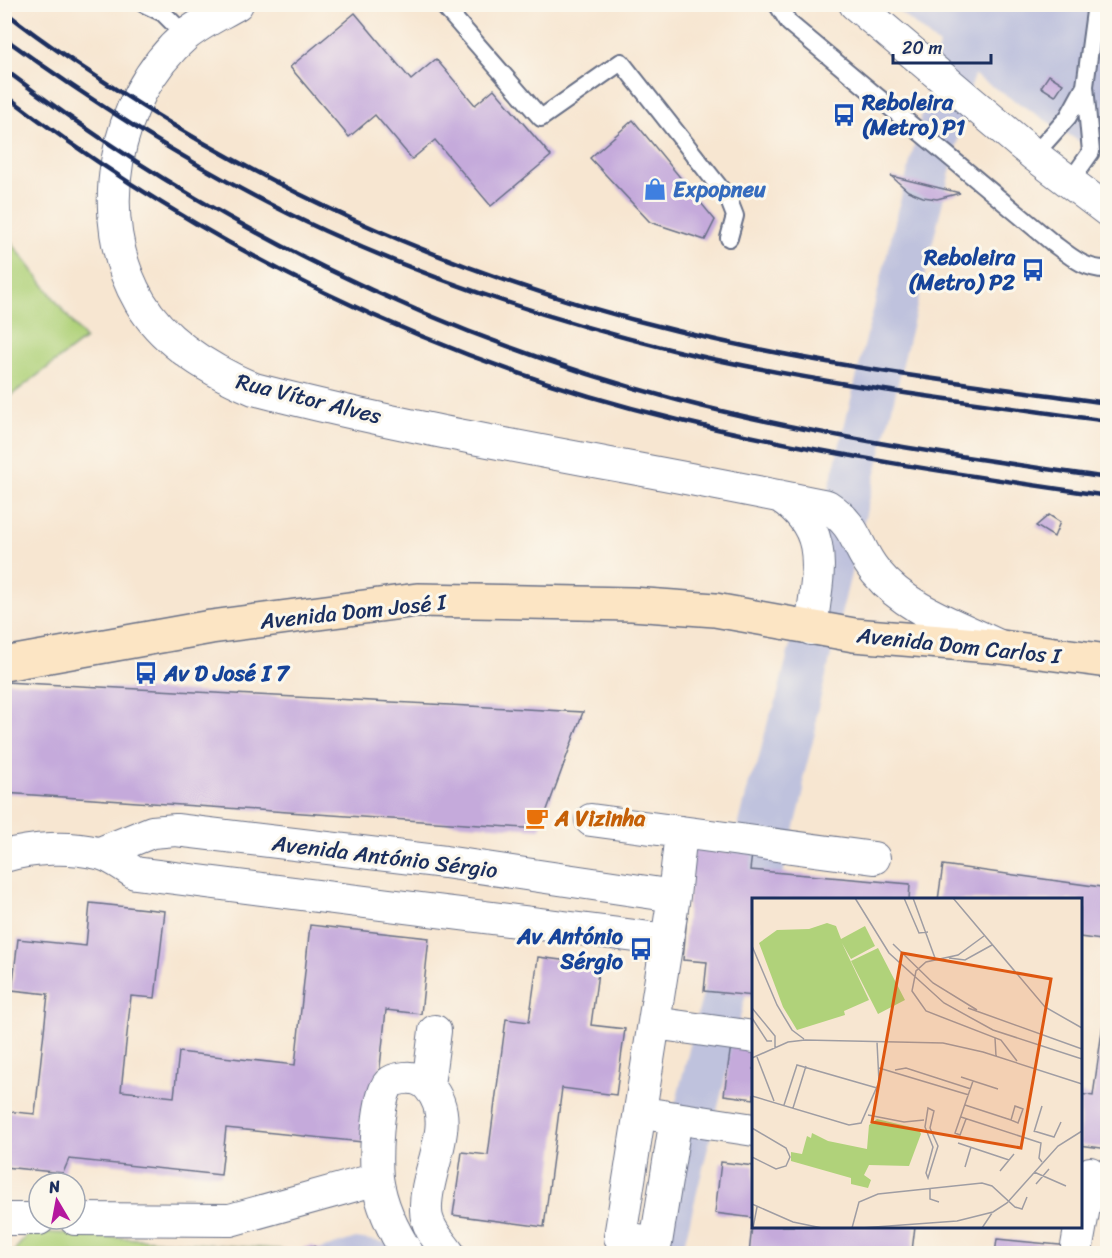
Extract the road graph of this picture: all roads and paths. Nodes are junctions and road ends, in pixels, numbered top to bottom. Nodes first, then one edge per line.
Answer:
1 (144, 4) edge
2 (237, 4) edge
3 (442, 4) edge
4 (777, 4) edge
5 (855, 4) edge
6 (1096, 4) edge
7 (186, 36) junction
8 (1085, 86) junction
9 (1034, 155) junction
10 (1069, 183) junction
11 (1107, 211) edge
12 (729, 238) dead end
13 (1107, 269) edge
14 (778, 496) junction
15 (811, 629) junction
16 (1002, 647) junction
17 (1107, 661) edge
18 (4, 664) edge
19 (591, 820) dead end
20 (681, 832) junction
21 (100, 853) junction
22 (4, 856) edge
23 (874, 858) dead end
24 (674, 896) junction
25 (667, 940) junction
26 (654, 1023) junction
27 (435, 1031) dead end
28 (752, 1037) edge
29 (428, 1085) junction
30 (640, 1113) junction
31 (676, 1118) junction
32 (752, 1130) edge
33 (1093, 1173) edge
34 (377, 1179) junction
35 (4, 1219) edge
36 (27, 1219) edge
37 (87, 1219) edge
38 (1082, 1223) edge
39 (1081, 1228) edge
40 (1077, 1246) dead end
41 (408, 1254) edge
42 (449, 1254) edge

1 - 7 lane
2 - 7 street, Rua Vítor Alves
3 - 12 lane
4 - 13 lane
5 - 9 street
6 - 8 lane
7 - 14 street, Rua Vítor Alves
8 - 9 lane
8 - 10 lane
9 - 10 street
10 - 11 street
14 - 15 street, Rua Vítor Alves
14 - 16 street, Rua Vítor Alves
15 - 16 street, Avenida Dom Carlos I
15 - 18 street, Avenida Dom José I
16 - 17 street, Avenida Dom Carlos I
19 - 20 street
20 - 23 street
20 - 24 street
21 - 22 street, Avenida António Sérgio
21 - 24 street, Avenida António Sérgio
21 - 25 street, Avenida António Sérgio
24 - 25 street
25 - 26 street
26 - 28 street
26 - 30 street
27 - 29 street
29 - 34 street
29 - 42 street
30 - 31 street
30 - 31 street
31 - 32 street
33 - 38 street
34 - 37 street
34 - 41 street
35 - 36 street
39 - 40 street

